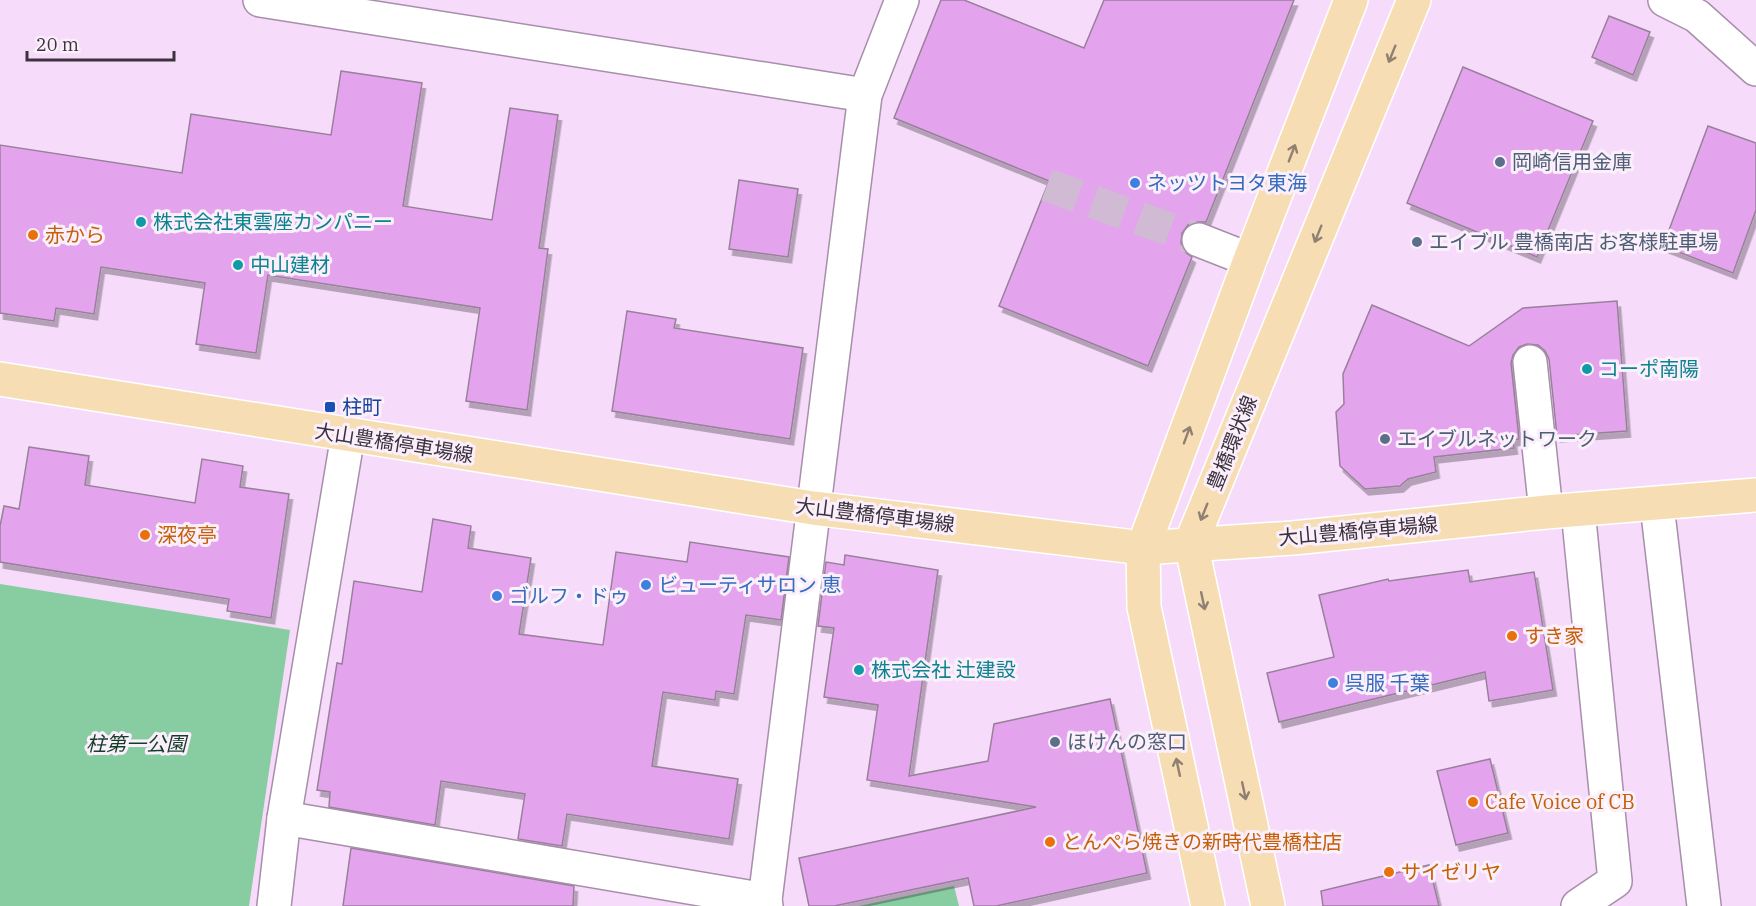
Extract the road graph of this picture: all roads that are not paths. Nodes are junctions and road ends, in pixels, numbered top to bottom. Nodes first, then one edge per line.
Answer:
1 (260, 0) edge
2 (902, 0) edge
3 (1351, 0) edge
4 (1414, 0) edge
5 (1665, 0) edge
6 (1756, 69) edge
7 (865, 95) junction
8 (1198, 240) tunnel mouth
9 (1250, 260) junction
10 (1530, 362) dead end
11 (0, 380) edge
12 (348, 435) junction
13 (1756, 495) edge
14 (1657, 505) junction
15 (813, 508) junction
16 (1562, 511) junction
17 (1191, 543) junction
18 (1143, 548) junction
19 (284, 818) junction
20 (763, 904) edge
21 (274, 906) edge
22 (1208, 906) edge
23 (1268, 906) edge
24 (1578, 906) edge
25 (1704, 906) edge

1 - 7 street
2 - 7 street
9 -> 3 main road
4 -> 17 main road, 豊橋環状線
5 - 6 street
7 - 15 street
8 - 9 street
18 -> 9 main road
10 - 16 street
11 - 12 main road, 大山豊橋停車場線
12 - 15 main road, 大山豊橋停車場線
12 - 19 street
13 - 14 main road, 大山豊橋停車場線
14 - 16 main road, 大山豊橋停車場線
14 - 25 street
15 - 18 main road, 大山豊橋停車場線
15 - 20 street
16 - 17 main road, 大山豊橋停車場線
16 - 24 street
17 - 18 main road, 大山豊橋停車場線
17 -> 23 main road
22 -> 18 main road
19 - 20 street
19 - 21 street

